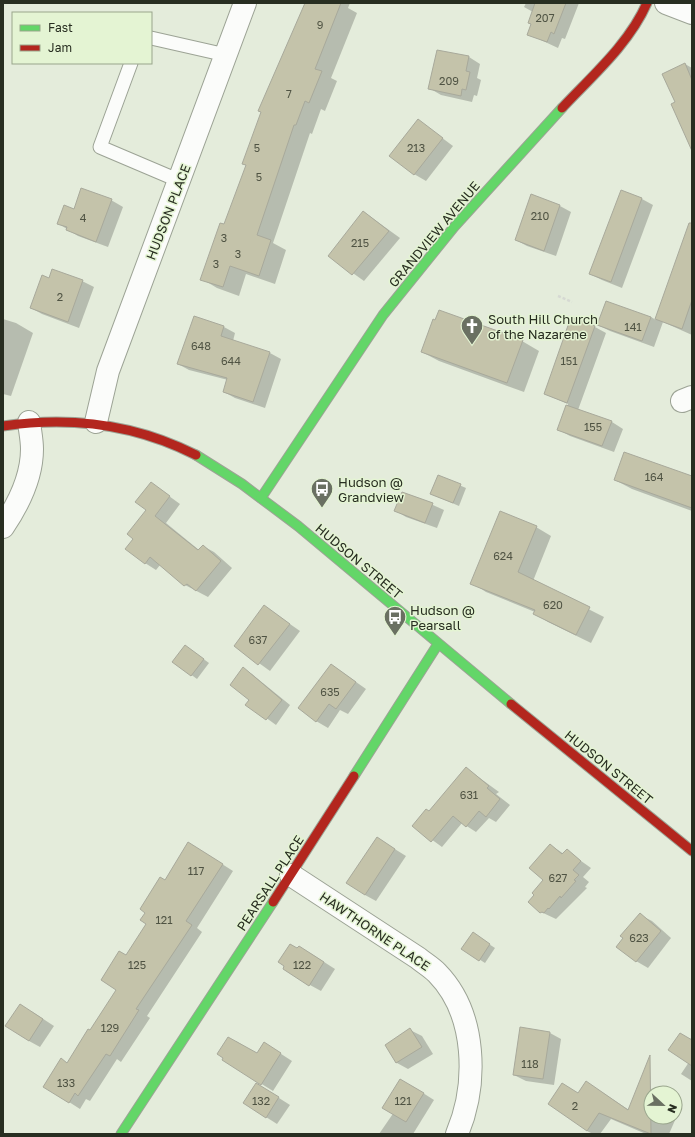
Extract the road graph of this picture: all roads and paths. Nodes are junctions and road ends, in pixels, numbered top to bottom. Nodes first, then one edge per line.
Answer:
1 (245, 3) edge
2 (647, 3) edge
3 (666, 3) edge
4 (692, 13) edge
5 (152, 38) edge
6 (226, 55) junction
7 (131, 64) edge
8 (180, 180) junction
9 (558, 296) dead end
10 (572, 302) dead end
11 (29, 422) junction
12 (96, 422) junction
13 (3, 426) edge
14 (261, 498) junction
15 (3, 527) edge
16 (438, 644) junction
17 (692, 851) edge
18 (291, 875) junction
19 (121, 1134) edge
20 (458, 1134) edge

1 - 6 street, HUDSON PLACE
2 - 14 street, GRANDVIEW AVENUE
3 - 4 street
5 - 6 lane
6 - 8 street, HUDSON PLACE
7 - 8 lane
8 - 12 street, HUDSON PLACE
9 - 10 path
11 - 12 street, HUDSON STREET
11 - 13 street, HUDSON STREET
11 - 15 street
12 - 14 street, HUDSON STREET
14 - 16 street, HUDSON STREET
16 - 17 street, HUDSON STREET
16 - 18 street, PEARSALL PLACE
18 - 19 street, PEARSALL PLACE
18 - 20 street, HAWTHORNE PLACE

